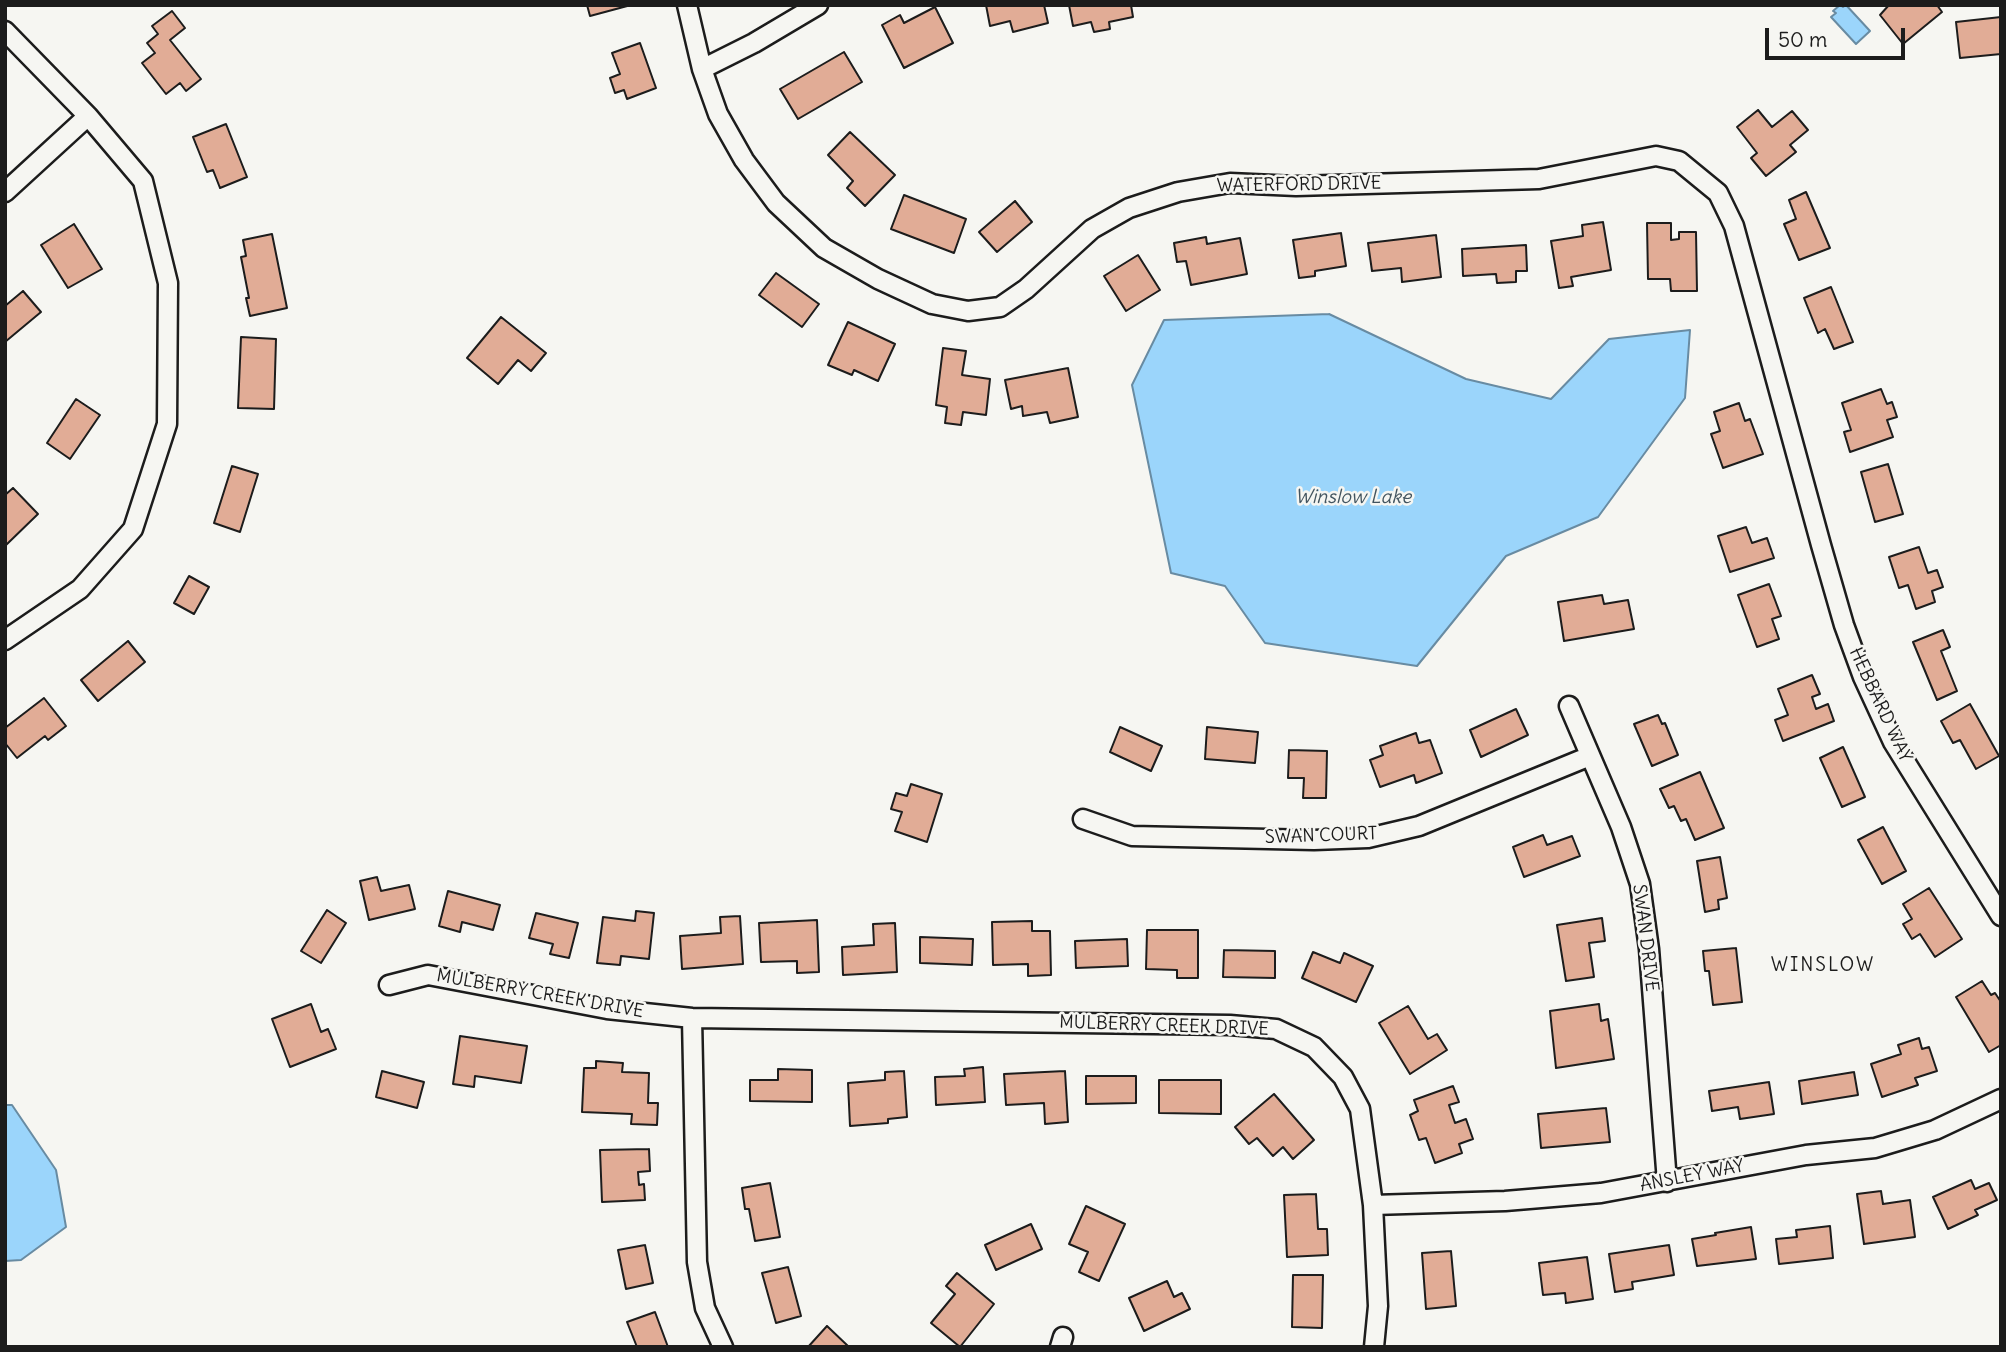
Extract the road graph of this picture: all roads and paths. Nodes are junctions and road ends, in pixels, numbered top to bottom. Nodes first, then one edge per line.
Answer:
1 (687, 5) edge
2 (818, 5) edge
3 (5, 32) edge
4 (702, 69) junction
5 (88, 116) junction
6 (5, 192) edge
7 (1804, 475) joint
8 (5, 640) edge
9 (1569, 706) dead end
10 (1590, 756) junction
11 (1083, 819) dead end
12 (2001, 916) edge
13 (389, 985) dead end
14 (692, 1017) junction
15 (2001, 1099) edge
16 (1667, 1182) junction
17 (1373, 1205) junction
18 (723, 1347) edge
19 (1374, 1347) edge

1 - 4 street, WATERFORD DRIVE
2 - 4 street
3 - 5 street
4 - 7 street, WATERFORD DRIVE
5 - 6 street
5 - 8 street
7 - 12 street, HEBBARD WAY
9 - 10 street, SWAN DRIVE
10 - 11 street, SWAN COURT
10 - 16 street, SWAN DRIVE
13 - 14 street, MULBERRY CREEK DRIVE
14 - 17 street, MULBERRY CREEK DRIVE
14 - 18 street
15 - 16 street, ANSLEY WAY
16 - 17 street, ANSLEY WAY
17 - 19 street, MULBERRY CREEK DRIVE

